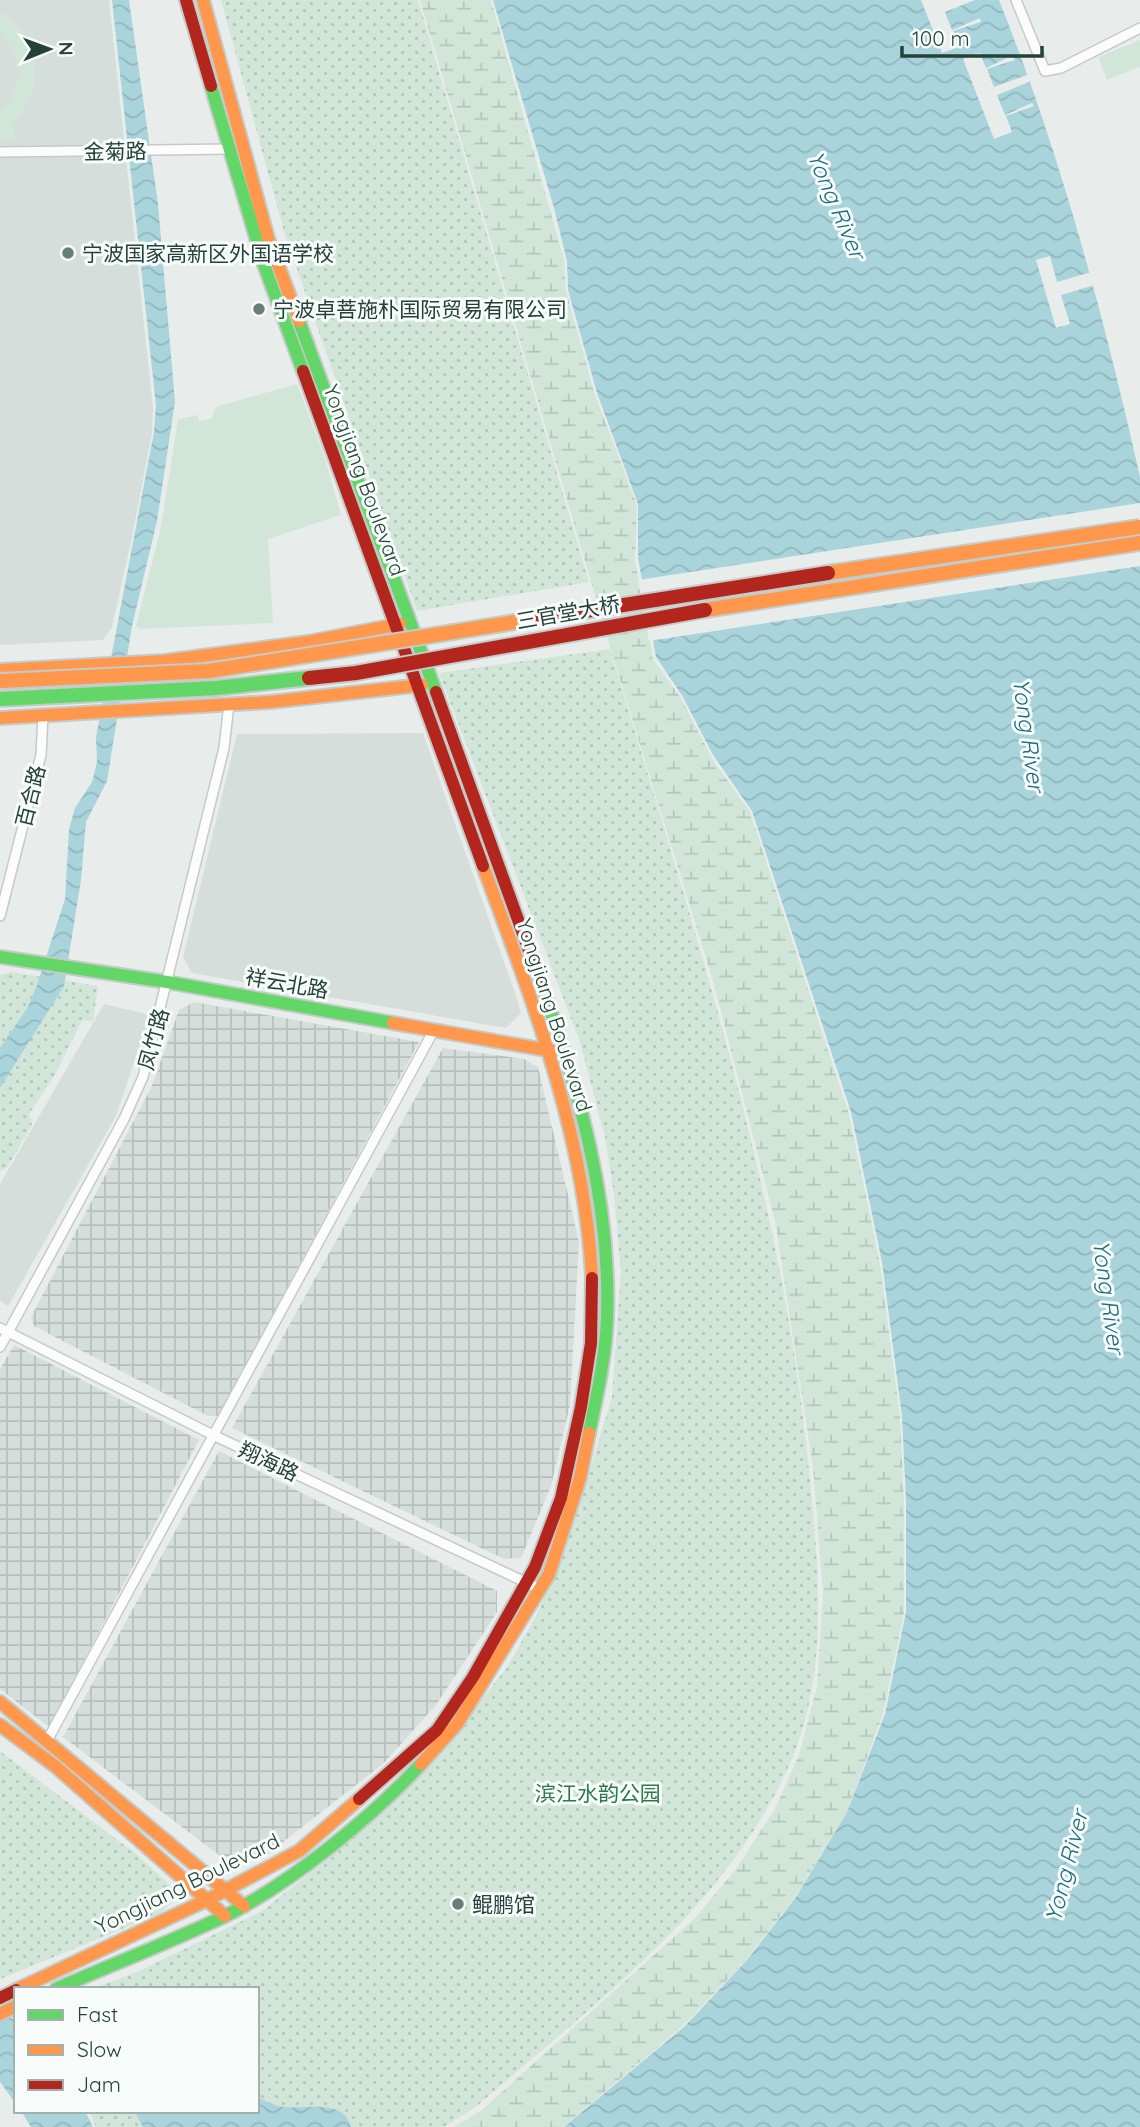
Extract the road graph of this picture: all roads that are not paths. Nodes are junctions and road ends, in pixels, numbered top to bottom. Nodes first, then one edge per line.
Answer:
1 (186, 0) edge
2 (202, 0) edge
3 (1016, 0) edge
4 (1140, 28) edge
5 (231, 149) junction
6 (0, 152) edge
7 (1140, 527) edge
8 (1140, 542) edge
9 (411, 621) junction
10 (395, 626) junction
11 (0, 670) edge
12 (0, 681) edge
13 (433, 683) junction
14 (415, 685) junction
15 (0, 699) edge
16 (229, 704) junction
17 (43, 716) junction
18 (0, 718) edge
19 (0, 916) edge
20 (0, 957) edge
21 (167, 982) junction
22 (434, 1030) junction
23 (548, 1050) junction
24 (566, 1053) junction
25 (4, 1330) edge
26 (0, 1347) edge
27 (213, 1435) junction
28 (526, 1582) junction
29 (540, 1589) junction
30 (0, 1702) edge
31 (0, 1725) edge
32 (48, 1739) junction
33 (224, 1891) junction
34 (207, 1900) junction
35 (244, 1906) junction
36 (225, 1916) junction
37 (28, 1987) edge
38 (62, 1987) edge
39 (12, 1995) edge
40 (0, 2014) edge

1 - 5 main road, Yongjiang Boulevard
2 - 9 main road, Yongjiang Boulevard
3 - 4 street
5 - 6 street, 金菊路
5 - 10 main road, Yongjiang Boulevard
7 - 12 main road, 三官堂大桥, bridge
8 - 15 main road, 三官堂大桥, bridge
9 - 10 main road
9 - 13 main road, Yongjiang Boulevard
10 - 11 main road
10 - 14 main road, Yongjiang Boulevard
13 - 14 main road
13 - 24 main road, Yongjiang Boulevard
14 - 16 main road
14 - 23 main road, Yongjiang Boulevard
16 - 17 main road
16 - 21 street, 凤竹路
17 - 18 main road
17 - 19 street, 百合路
20 - 21 main road, 祥云北路
21 - 22 main road, 祥云北路
21 - 25 street, 凤竹路
22 - 23 main road, 祥云北路
22 - 27 street
23 - 24 main road, 祥云北路
23 - 28 main road, Yongjiang Boulevard
24 - 29 main road, Yongjiang Boulevard
25 - 26 street, 凤竹路
25 - 27 street, 翔海路
27 - 28 street, 翔海路
27 - 32 street
28 - 29 street, 翔海路
28 - 33 main road, Yongjiang Boulevard
29 - 35 main road, Yongjiang Boulevard
30 - 32 main road
31 - 34 main road
32 - 33 main road
33 - 34 main road, Yongjiang Boulevard
33 - 35 main road
34 - 36 main road
34 - 37 main road, Yongjiang Boulevard
35 - 36 main road, Yongjiang Boulevard
36 - 38 main road, Yongjiang Boulevard
39 - 40 main road, Yongjiang Boulevard

